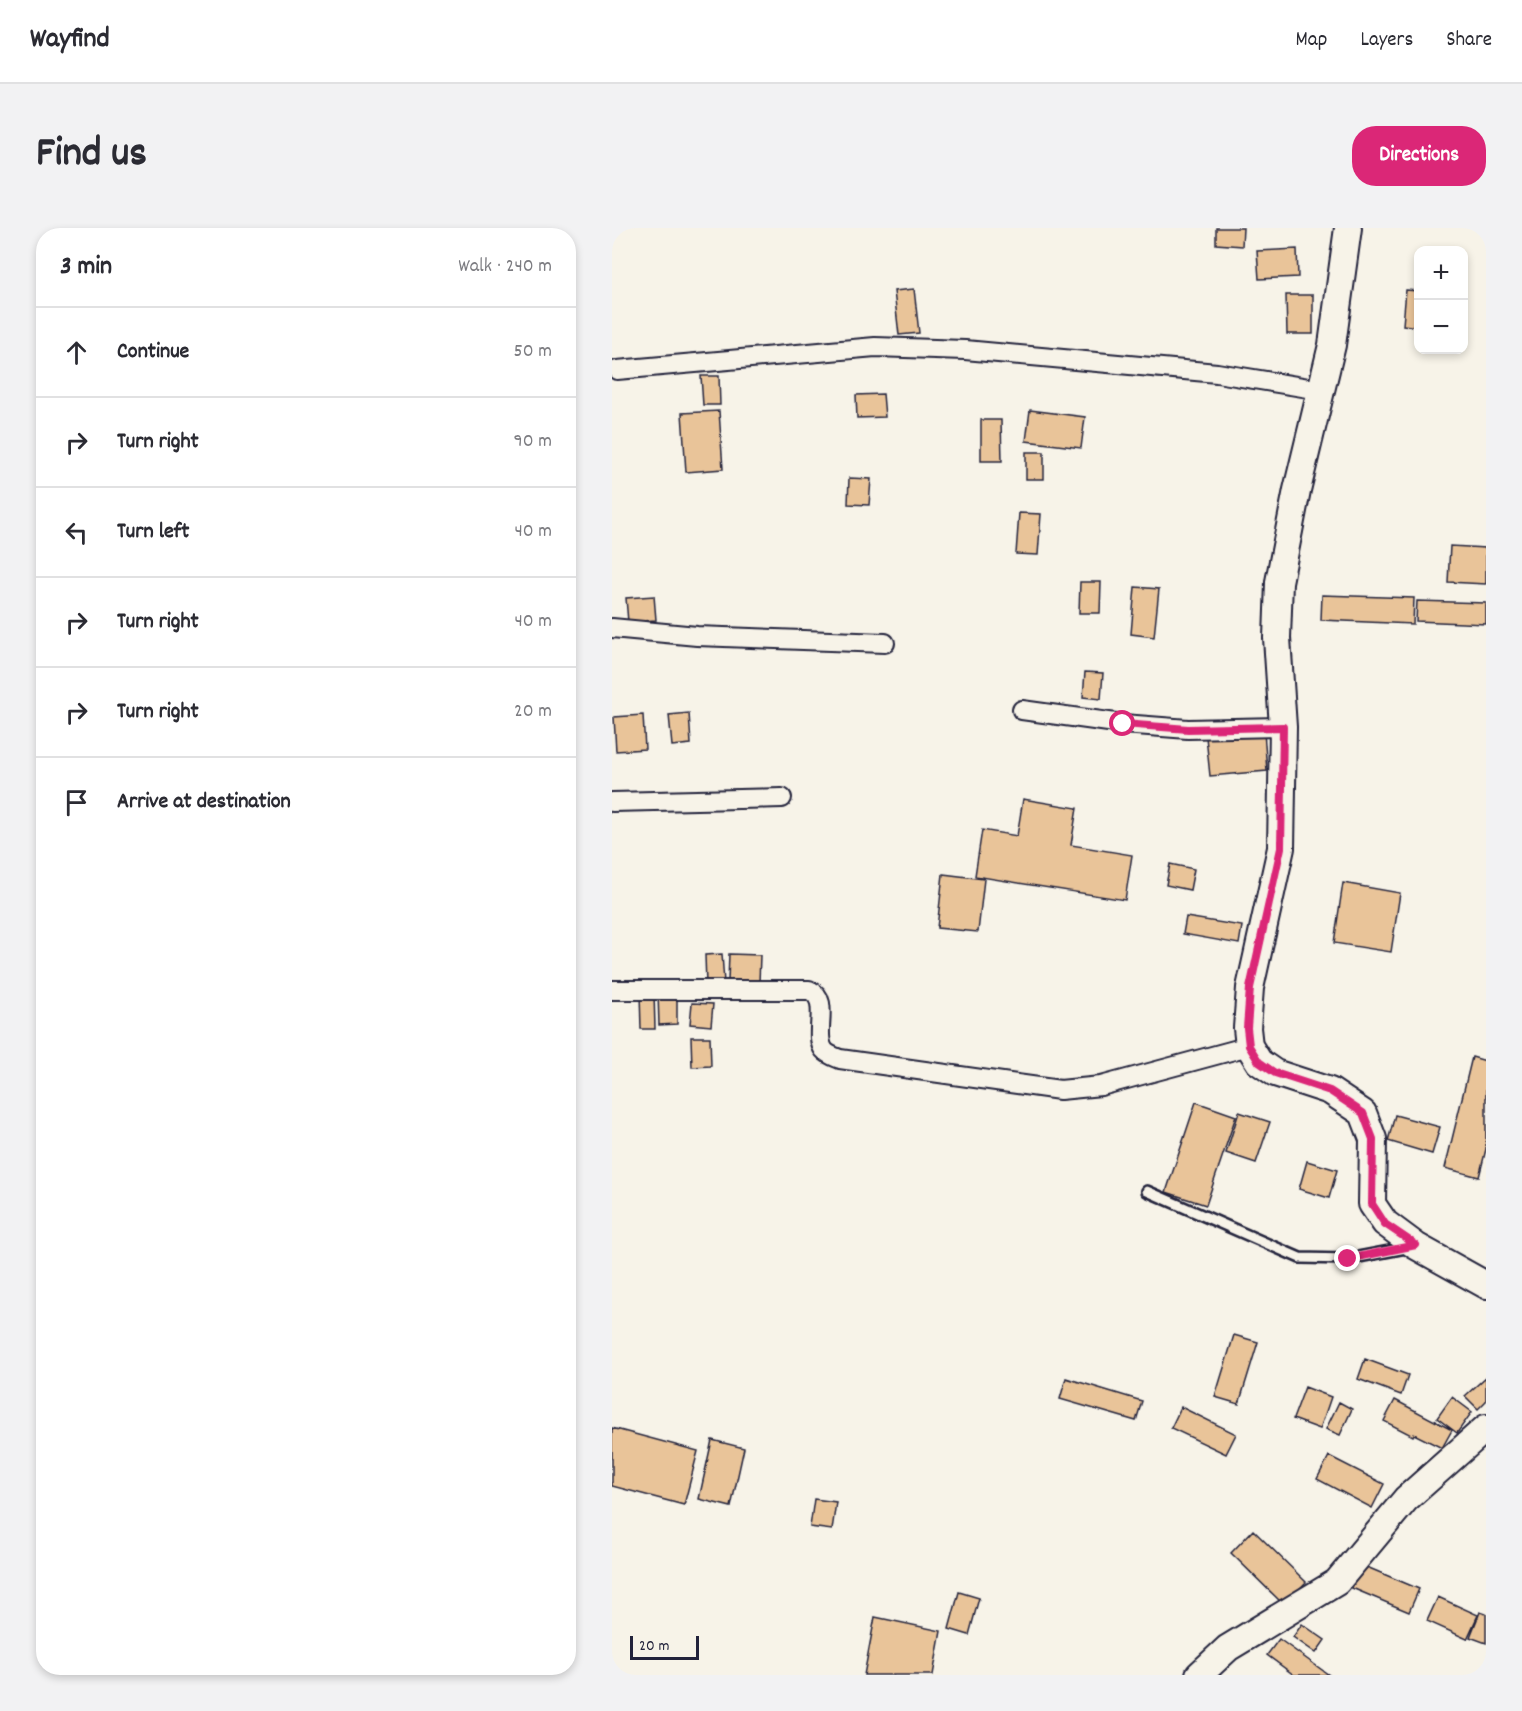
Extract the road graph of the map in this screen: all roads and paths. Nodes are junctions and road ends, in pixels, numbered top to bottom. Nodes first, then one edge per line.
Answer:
1 (1348, 228) edge
2 (617, 370) dead end
3 (1321, 390) junction
4 (612, 628) edge
5 (885, 642) dead end
6 (1022, 710) dead end
7 (1283, 727) junction
8 (782, 798) dead end
9 (612, 802) edge
10 (612, 990) edge
11 (1249, 1046) junction
12 (1147, 1191) dead end
13 (1416, 1245) junction
14 (1486, 1285) edge
15 (1486, 1428) edge
16 (1199, 1675) edge

1 - 3 street
2 - 3 street
3 - 7 street
4 - 5 street
6 - 7 street
7 - 11 street
8 - 9 street
10 - 11 street
11 - 13 street
12 - 13 lane
13 - 14 street
15 - 16 street

